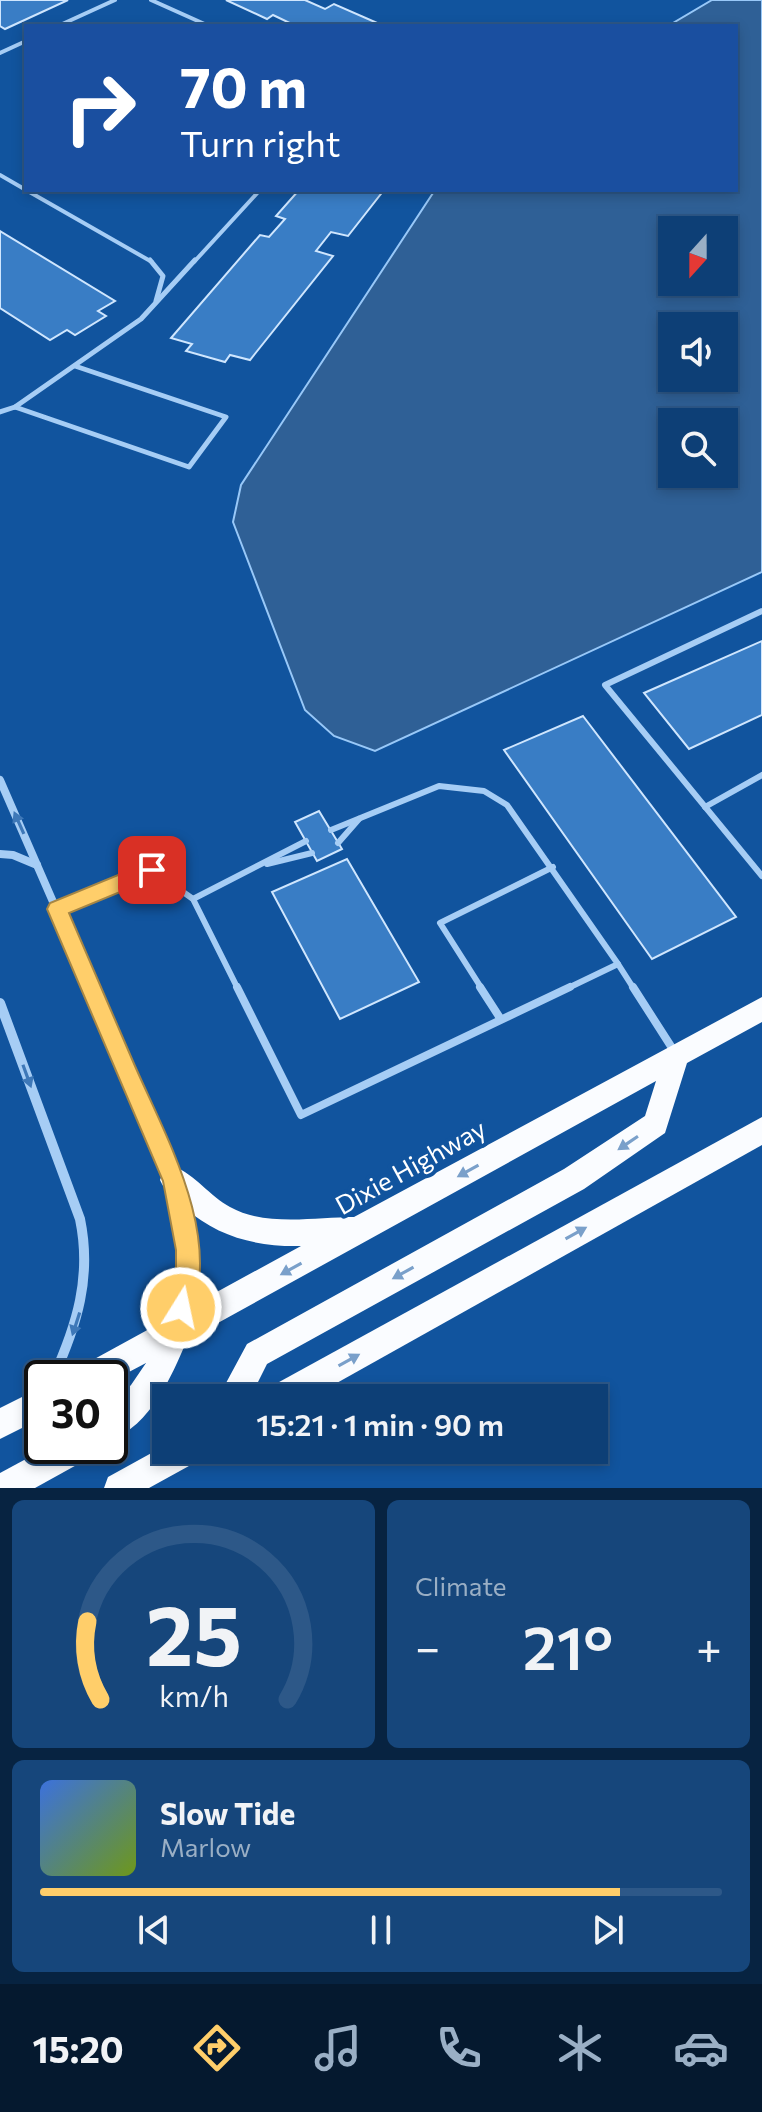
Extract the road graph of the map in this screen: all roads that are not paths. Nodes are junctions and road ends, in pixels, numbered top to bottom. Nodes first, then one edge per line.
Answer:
1 (115, 0) edge
2 (151, 0) edge
3 (62, 24) edge
4 (205, 24) edge
5 (24, 42) edge
6 (0, 53) edge
7 (0, 175) edge
8 (24, 189) edge
9 (30, 192) edge
10 (258, 192) edge
11 (155, 304) junction
12 (75, 366) junction
13 (15, 407) junction
14 (0, 412) edge
15 (762, 611) edge
16 (762, 775) edge
17 (0, 780) edge
18 (705, 807) junction
19 (360, 818) junction
20 (331, 830) dead end
21 (306, 841) dead end
22 (338, 843) dead end
23 (312, 853) dead end
24 (0, 854) edge
25 (38, 866) junction
26 (256, 867) junction
27 (553, 867) junction
28 (762, 876) edge
29 (193, 899) junction
30 (57, 909) junction
31 (618, 964) junction
32 (0, 1003) edge
33 (762, 1009) edge
34 (500, 1018) junction
35 (677, 1055) junction
36 (762, 1113) edge
37 (762, 1130) edge
38 (716, 1155) junction
39 (174, 1180) junction
40 (359, 1231) junction
41 (175, 1333) junction
42 (62, 1360) edge
43 (123, 1360) edge
44 (241, 1384) edge
45 (306, 1384) edge
46 (24, 1411) edge
47 (128, 1412) edge
48 (0, 1424) edge
49 (47, 1464) edge
50 (162, 1464) edge
51 (4, 1488) edge
52 (119, 1488) edge

1 - 3 lane
2 - 4 lane
5 - 6 lane
7 - 8 lane
9 - 11 lane
10 - 11 lane
11 - 12 lane
12 - 13 lane
12 - 13 lane
13 - 14 lane
15 - 18 lane
16 - 18 lane
25 -> 17 street
18 - 28 lane
19 - 20 lane
19 - 22 lane
19 - 27 lane
21 - 26 lane
23 - 26 lane
24 - 25 street
25 - 30 street
26 - 29 lane
27 - 31 lane
27 - 34 lane
29 - 30 lane
29 - 34 lane
30 - 39 street
31 - 34 lane
31 - 35 lane
32 -> 42 street
33 - 35 highway, Dixie Highway
35 -> 40 highway, Dixie Highway
35 -> 44 highway
36 - 38 highway
37 - 38 highway
45 -> 38 highway
39 - 40 highway
39 - 41 street
40 -> 41 highway, Dixie Highway
41 - 43 highway, Dixie Highway
41 - 47 highway
46 - 48 highway
49 - 51 highway
50 - 52 highway

